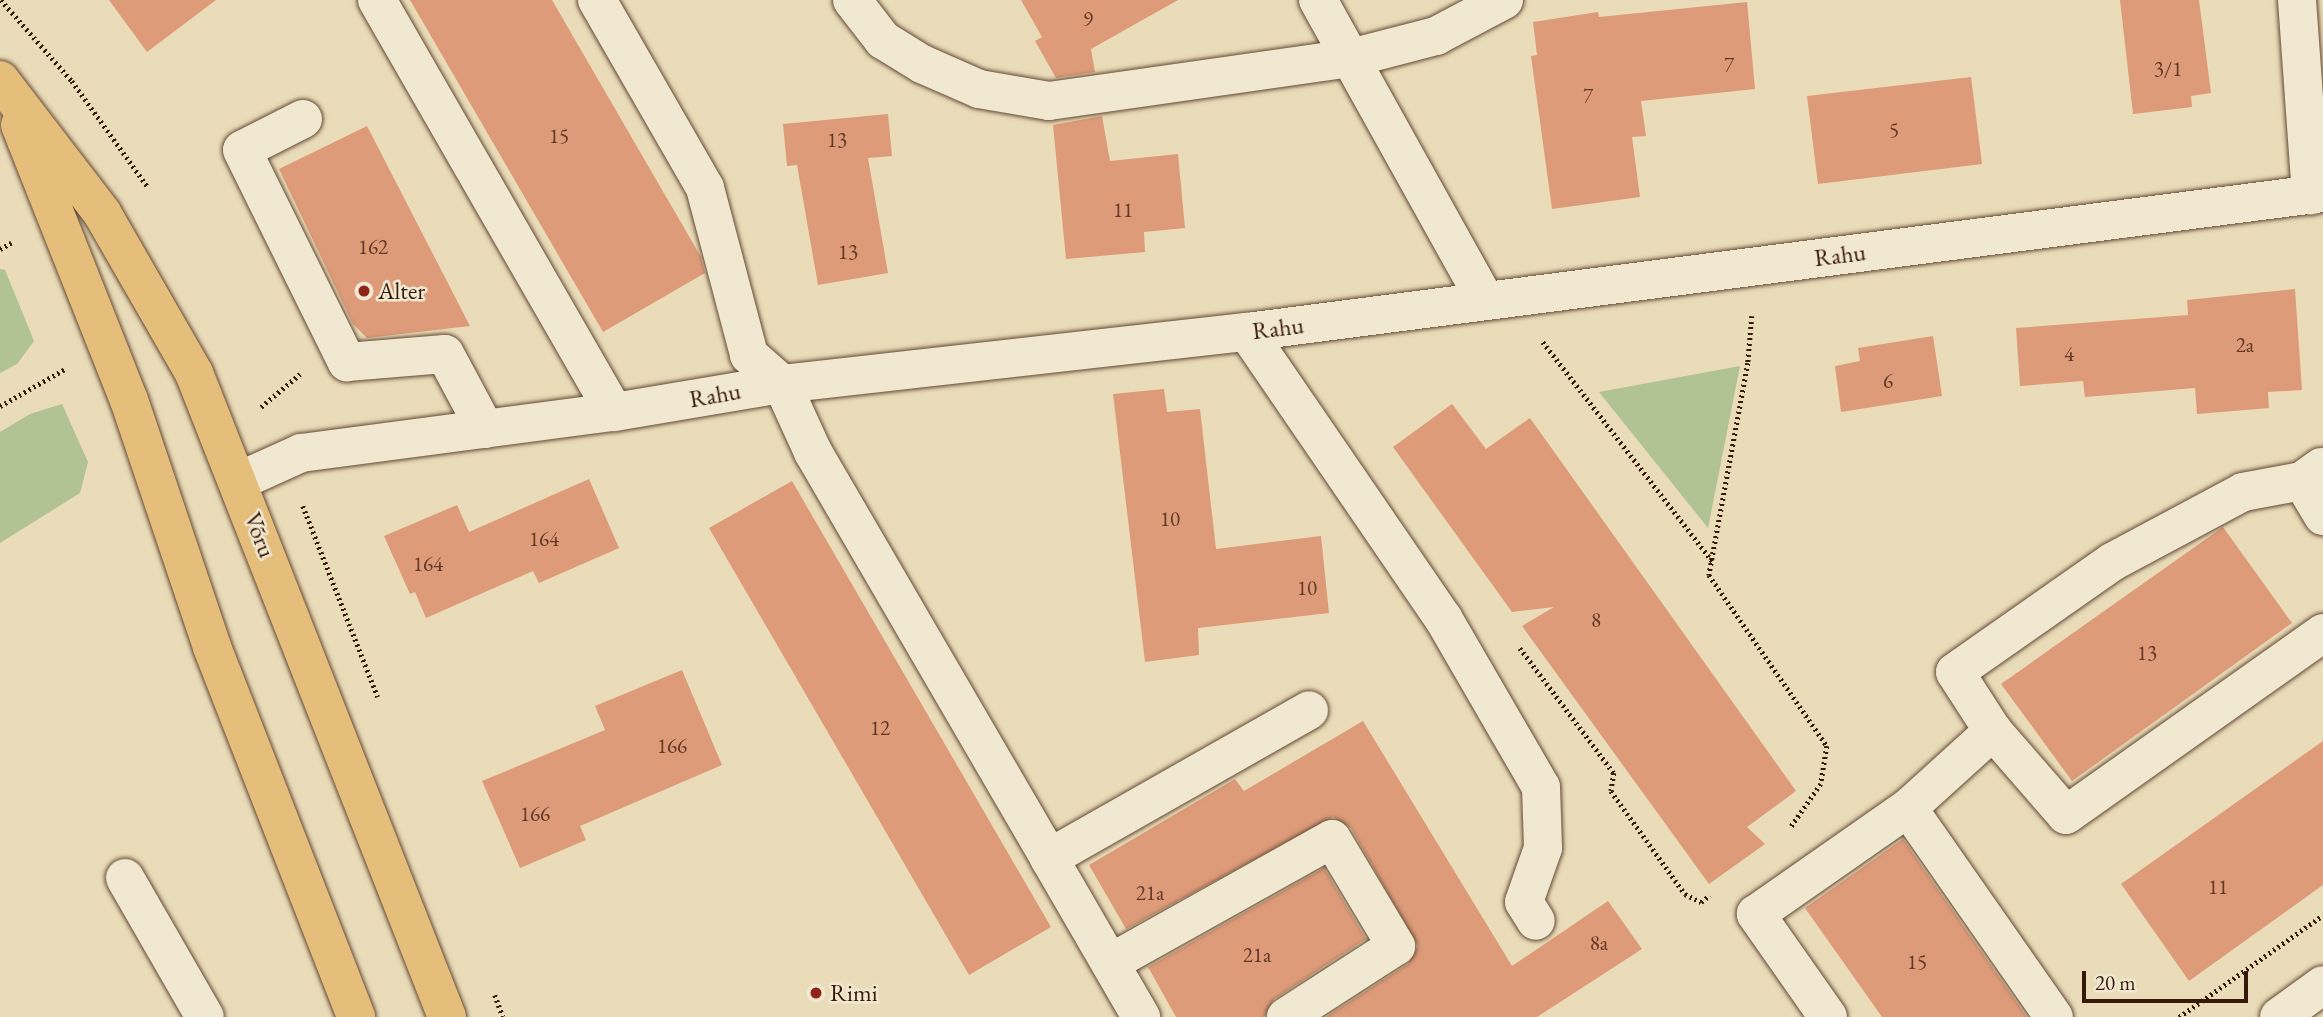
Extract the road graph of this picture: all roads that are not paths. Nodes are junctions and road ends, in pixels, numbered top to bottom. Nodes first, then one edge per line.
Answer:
1 (377, 0) edge
2 (597, 0) edge
3 (852, 0) edge
4 (1318, 0) edge
5 (1504, 0) edge
6 (2297, 0) edge
7 (1350, 58) junction
8 (3, 83) edge
9 (303, 119) dead end
10 (2317, 194) edge
11 (1485, 300) junction
12 (1247, 332) junction
13 (782, 384) junction
14 (614, 412) junction
15 (485, 429) junction
16 (2312, 473) edge
17 (239, 481) junction
18 (2323, 516) edge
19 (2323, 633) edge
20 (1309, 710) dead end
21 (1993, 731) junction
22 (1908, 808) junction
23 (1049, 858) junction
24 (125, 878) dead end
25 (1536, 921) dead end
26 (1110, 963) junction
27 (2323, 985) edge
28 (205, 1017) edge
29 (355, 1017) edge
30 (447, 1017) edge
31 (1140, 1017) edge
32 (1286, 1017) edge
33 (1828, 1017) edge
34 (2054, 1017) edge
35 (2279, 1017) edge

1 - 14 street
2 - 13 street
3 - 7 street
4 - 7 street
5 - 7 street
6 - 10 street
7 - 11 street
8 - 17 main road, Võru
8 - 29 main road, Võru
9 - 15 street
10 - 11 street, Rahu
11 - 12 street, Rahu
12 - 13 street, Rahu
12 - 25 street
13 - 14 street, Rahu
13 - 23 street
14 - 15 street, Rahu
15 - 17 street, Rahu
16 - 18 street
16 - 21 street
17 - 30 main road, Võru
19 - 21 street
20 - 23 street
21 - 22 street
22 - 33 street
22 - 34 street
23 - 26 street
24 - 28 street
26 - 31 street
26 - 32 street
27 - 35 street

